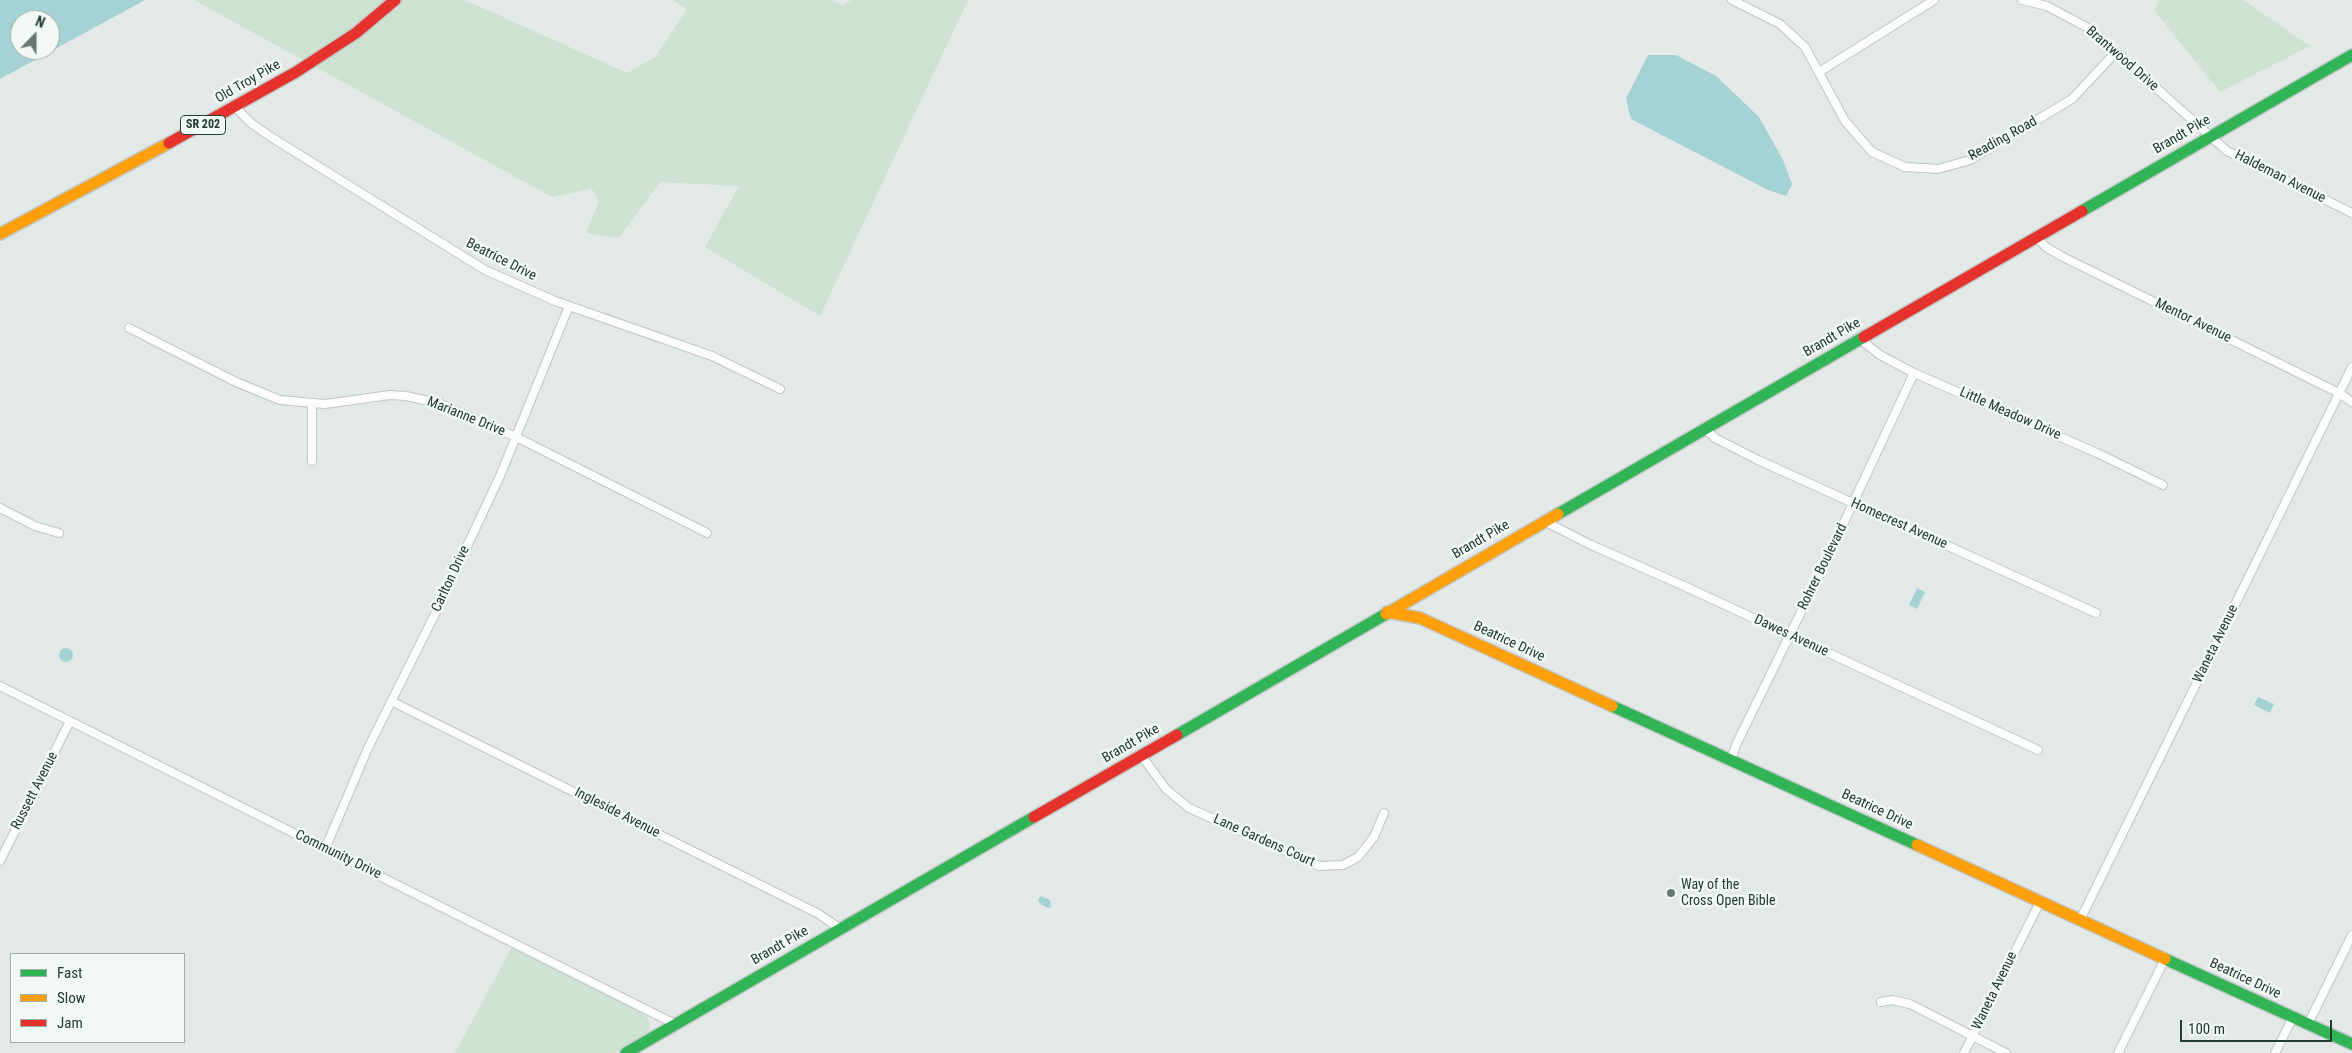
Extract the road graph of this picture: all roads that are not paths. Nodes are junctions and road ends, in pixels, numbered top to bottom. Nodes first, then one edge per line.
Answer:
1 (396, 0) edge
2 (1732, 0) edge
3 (1934, 0) edge
4 (2022, 0) edge
5 (2116, 52) junction
6 (2352, 55) edge
7 (1819, 72) junction
8 (235, 107) junction
9 (2210, 136) junction
10 (2352, 213) edge
11 (0, 234) edge
12 (2036, 237) junction
13 (570, 306) junction
14 (129, 328) dead end
15 (1860, 339) junction
16 (2352, 367) edge
17 (1914, 373) junction
18 (780, 389) dead end
19 (2339, 393) junction
20 (2352, 402) edge
21 (312, 404) junction
22 (1704, 428) junction
23 (516, 437) junction
24 (312, 461) dead end
25 (2163, 485) dead end
26 (1853, 503) junction
27 (0, 508) edge
28 (1544, 521) junction
29 (59, 533) dead end
30 (707, 533) dead end
31 (1387, 612) junction
32 (2096, 613) dead end
33 (1789, 636) junction
34 (0, 686) edge
35 (391, 701) junction
36 (70, 721) junction
37 (2038, 750) dead end
38 (1141, 755) junction
39 (1731, 760) junction
40 (1384, 813) dead end
41 (325, 849) junction
42 (0, 861) edge
43 (2040, 902) junction
44 (2080, 920) junction
45 (841, 928) junction
46 (2352, 935) edge
47 (2165, 959) junction
48 (1881, 1002) dead end
49 (2293, 1017) junction
50 (676, 1024) junction
51 (2308, 1024) junction
52 (1973, 1036) junction
53 (2352, 1044) edge
54 (626, 1053) edge
55 (1964, 1053) edge
56 (2006, 1053) edge
57 (2118, 1053) edge
58 (2275, 1053) edge

1 - 8 main road, Old Troy Pike / SR 202
2 - 7 street, Reading Road
3 - 7 street
4 - 5 street, Brantwood Drive
5 - 7 street, Reading Road
5 - 9 street, Brantwood Drive
6 - 9 main road, Brandt Pike
8 - 11 main road, Old Troy Pike / SR 202
8 - 13 street, Beatrice Drive
9 - 10 street, Haldeman Avenue
9 - 12 main road, Brandt Pike
12 - 15 main road, Brandt Pike
12 - 19 street, Mentor Avenue
13 - 18 street, Beatrice Drive
13 - 23 street, Carlton Drive
14 - 21 street, Marianne Drive
15 - 17 street, Little Meadow Drive
15 - 22 main road, Brandt Pike
16 - 19 street, Waneta Avenue
17 - 25 street, Little Meadow Drive
17 - 26 street, Rohrer Boulevard
19 - 20 street, Mentor Avenue
19 - 44 street, Waneta Avenue
21 - 23 street, Marianne Drive
21 - 24 street
22 - 26 street, Homecrest Avenue
22 - 28 main road, Brandt Pike
23 - 30 street, Marianne Drive
23 - 35 street, Carlton Drive
26 - 32 street, Homecrest Avenue
26 - 33 street, Rohrer Boulevard
27 - 29 street
28 - 31 main road, Brandt Pike
28 - 33 street, Dawes Avenue
31 - 38 main road, Brandt Pike
31 - 39 main road, Beatrice Drive
33 - 37 street, Dawes Avenue
33 - 39 street, Rohrer Boulevard
34 - 36 street, Community Drive
35 - 41 street, Carlton Drive
35 - 45 street, Ingleside Avenue
36 - 41 street, Community Drive
36 - 42 street, Russett Avenue
38 - 40 street, Lane Gardens Court
38 - 45 main road, Brandt Pike
39 - 43 main road, Beatrice Drive
41 - 50 street, Community Drive
43 - 44 main road, Beatrice Drive
43 - 52 street, Waneta Avenue
44 - 47 main road, Beatrice Drive
45 - 50 main road, Brandt Pike
46 - 51 street
47 - 49 main road, Beatrice Drive
47 - 57 street
48 - 52 street
49 - 51 main road, Beatrice Drive
49 - 58 street
50 - 54 main road, Brandt Pike
51 - 53 main road, Beatrice Drive
52 - 55 street, Waneta Avenue
52 - 56 street

